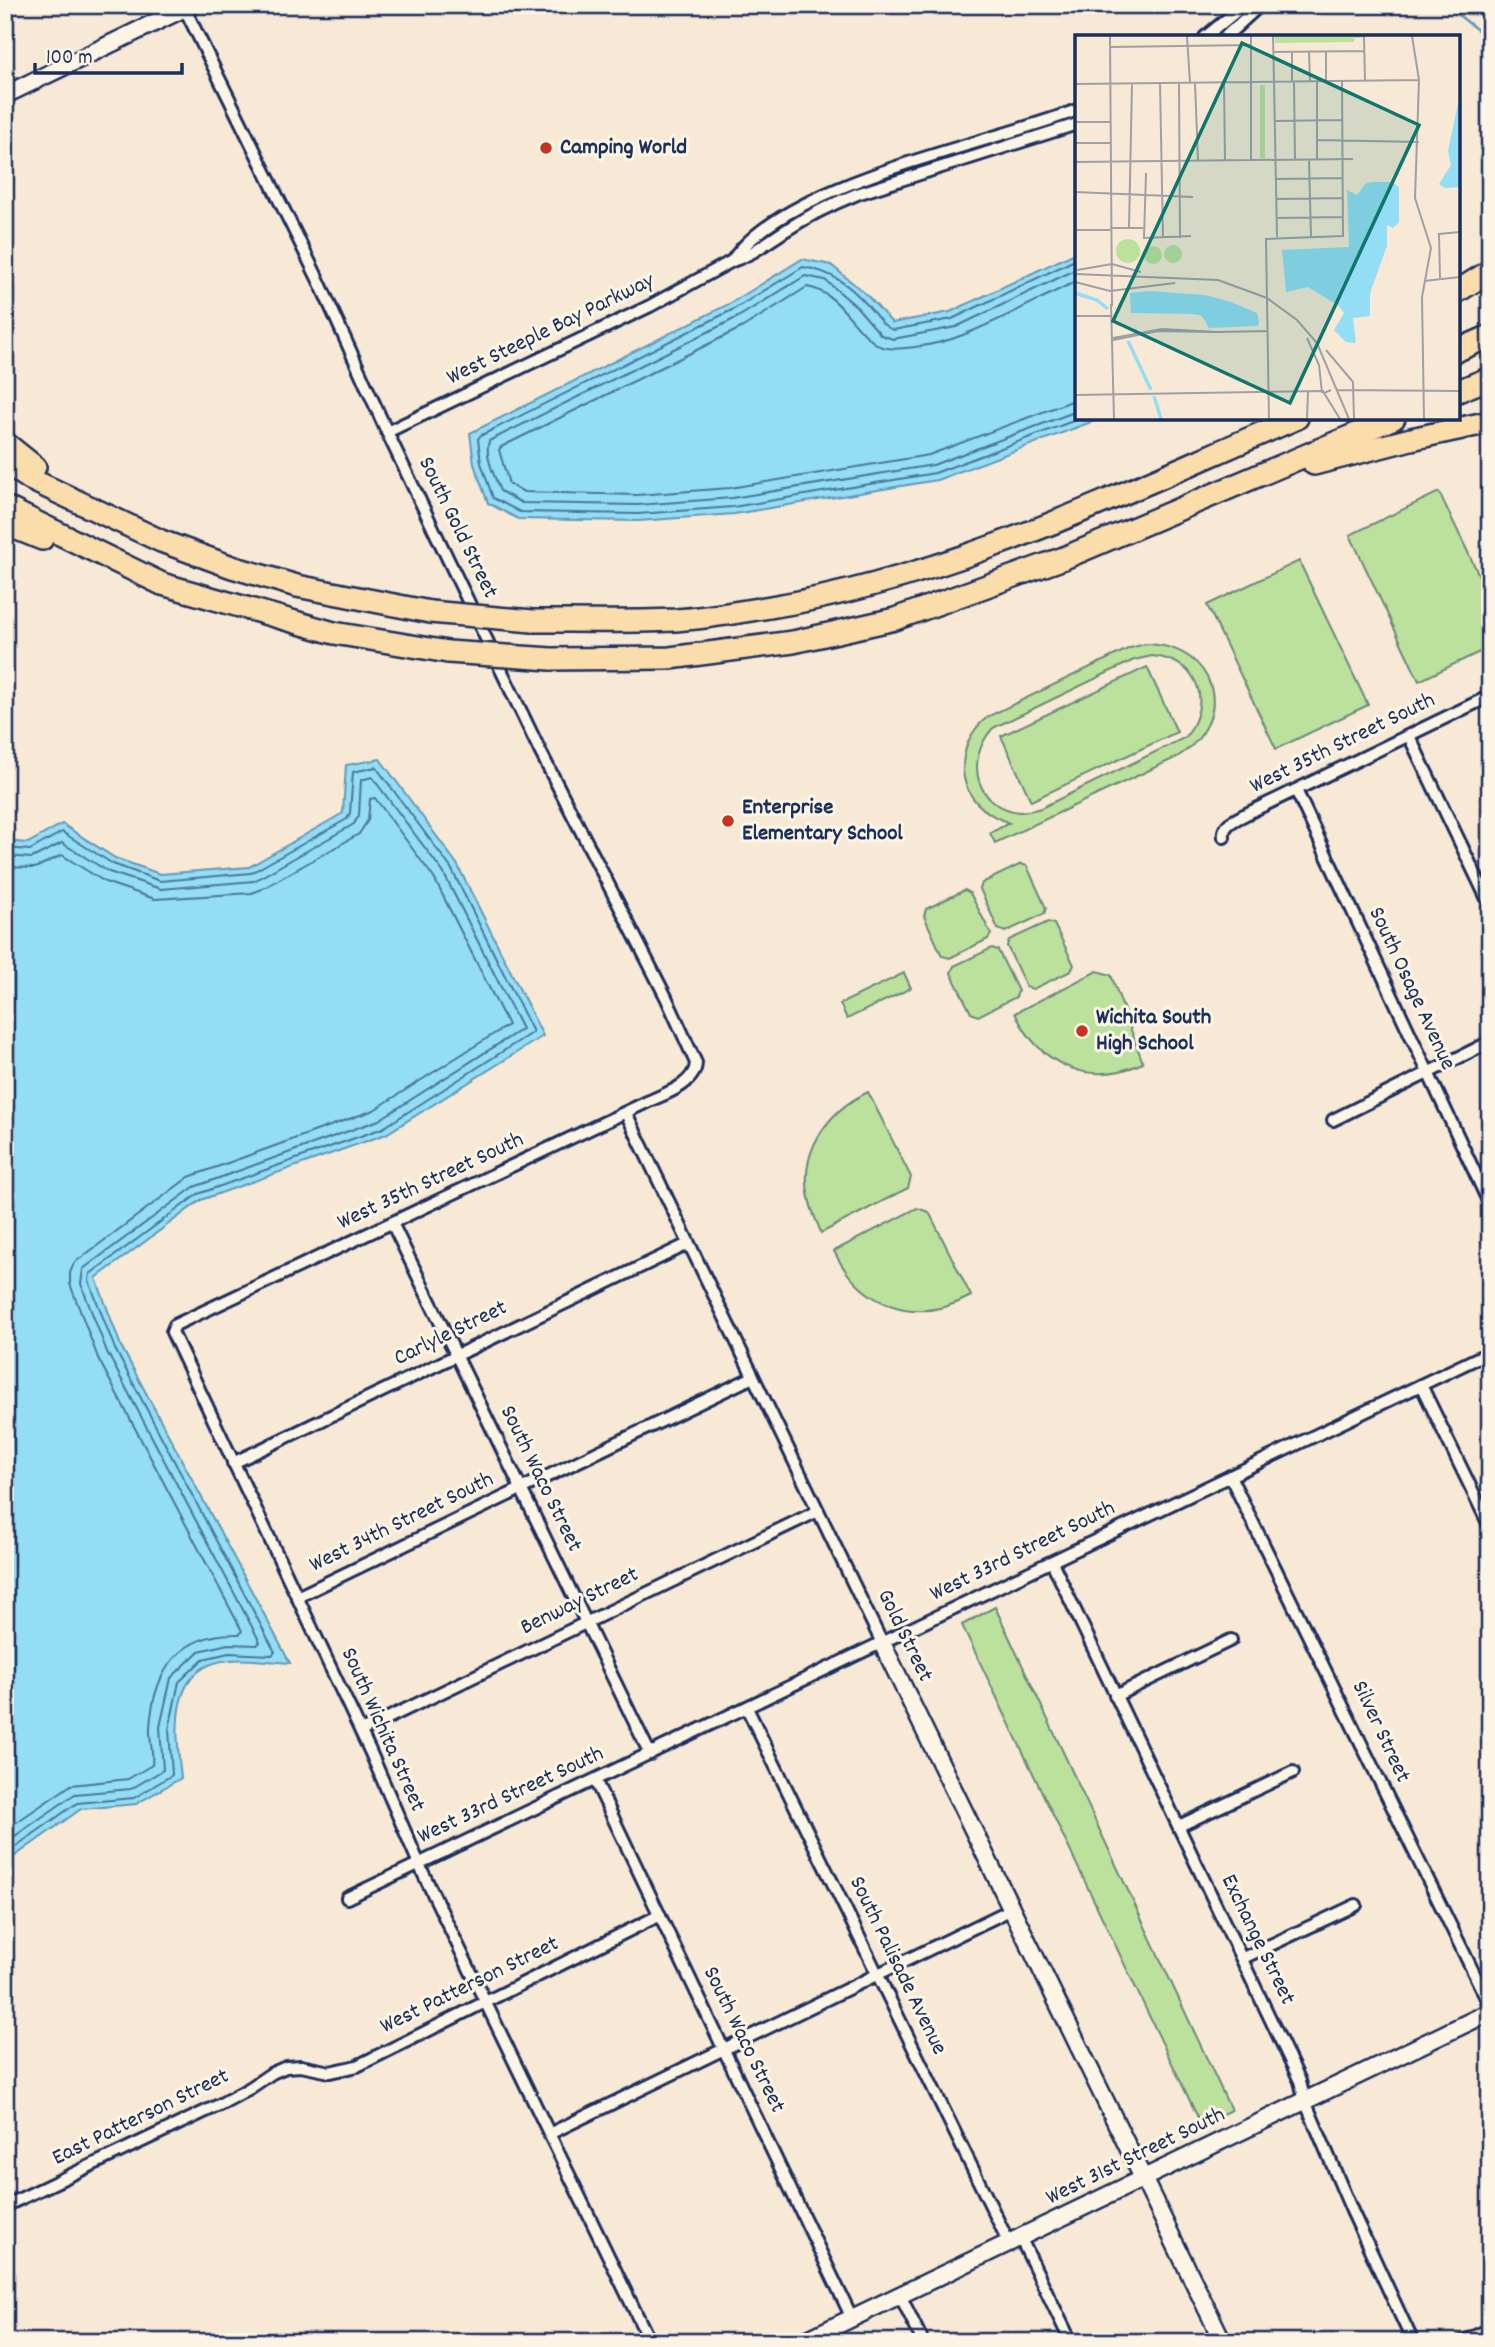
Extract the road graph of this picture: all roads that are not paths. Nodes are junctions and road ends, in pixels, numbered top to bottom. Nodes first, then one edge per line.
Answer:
1 (1244, 5) edge
2 (1260, 5) edge
3 (186, 6) edge
4 (1207, 35) edge
5 (1227, 35) edge
6 (5, 94) edge
7 (1075, 111) edge
8 (1075, 125) edge
9 (732, 261) junction
10 (1490, 271) edge
11 (1460, 290) edge
12 (1490, 336) edge
13 (1460, 349) edge
14 (1490, 378) edge
15 (1460, 390) edge
16 (1256, 420) edge
17 (1292, 420) edge
18 (1389, 420) edge
19 (1490, 422) edge
20 (387, 432) junction
21 (5, 443) edge
22 (5, 462) edge
23 (1182, 467) junction
24 (1240, 483) junction
25 (5, 507) edge
26 (93, 509) junction
27 (5, 524) edge
28 (134, 570) junction
29 (1490, 696) edge
30 (1409, 736) junction
31 (1296, 790) junction
32 (1224, 837) dead end
33 (1490, 905) edge
34 (1490, 1042) edge
35 (696, 1067) joint
36 (1426, 1073) junction
37 (626, 1113) junction
38 (1333, 1120) dead end
39 (1490, 1205) edge
40 (392, 1223) junction
41 (688, 1244) junction
42 (175, 1325) joint
43 (1490, 1352) edge
44 (457, 1355) junction
45 (753, 1377) junction
46 (1421, 1385) junction
47 (233, 1463) junction
48 (1230, 1476) junction
49 (521, 1489) junction
50 (818, 1511) junction
51 (1490, 1527) edge
52 (1052, 1562) junction
53 (297, 1597) junction
54 (586, 1622) junction
55 (1231, 1640) dead end
56 (883, 1643) junction
57 (1115, 1696) junction
58 (747, 1708) junction
59 (361, 1731) junction
60 (650, 1754) junction
61 (1293, 1772) dead end
62 (596, 1780) junction
63 (1179, 1826) junction
64 (419, 1864) junction
65 (347, 1898) dead end
66 (1356, 1905) dead end
67 (1012, 1909) junction
68 (660, 1915) junction
69 (1243, 1958) junction
70 (877, 1973) junction
71 (484, 2002) junction
72 (1490, 2006) edge
73 (1490, 2012) edge
74 (724, 2049) junction
75 (293, 2066) joint
76 (1305, 2101) junction
77 (549, 2134) junction
78 (1143, 2179) junction
79 (5, 2206) edge
80 (1014, 2240) junction
81 (900, 2295) junction
82 (852, 2318) junction
83 (1490, 2329) edge
84 (650, 2342) edge
85 (802, 2342) edge
86 (923, 2342) edge
87 (1071, 2342) edge
88 (1223, 2342) edge
89 (1413, 2342) edge
90 (1462, 2342) edge

1 - 4 street
2 - 5 street
3 - 6 street
3 - 20 street, South Gold Street
7 - 9 street, West Steeple Bay Parkway
8 - 9 street, West Steeple Bay Parkway
9 - 20 street, West Steeple Bay Parkway
10 - 11 highway
12 - 13 highway
14 - 15 highway
16 - 23 highway
17 - 23 highway
18 - 24 highway
19 - 24 highway
20 - 35 street, South Gold Street
21 - 26 highway
22 - 26 highway
23 - 26 highway, bridge
24 - 28 highway, bridge
25 - 28 highway
27 - 28 highway
29 - 30 street, West 35th Street South
30 - 31 street, West 35th Street South
30 - 33 street
31 - 32 street, West 35th Street South
31 - 36 street, South Osage Avenue
34 - 36 street
35 - 37 street, West 35th Street South
36 - 38 street
36 - 39 street, South Osage Avenue
37 - 40 street, West 35th Street South
37 - 41 street, Gold Street
40 - 42 street, West 35th Street South
40 - 44 street, South Waco Street
41 - 44 street, Carlyle Street
41 - 45 street, Gold Street
42 - 47 street, South Wichita Street
43 - 46 street, West 33rd Street South
44 - 47 street, Carlyle Street
44 - 49 street, South Waco Street
45 - 49 street, West 34th Street South
45 - 50 street, Gold Street
46 - 48 street, West 33rd Street South
46 - 51 street
47 - 53 street, South Wichita Street
48 - 52 street, West 33rd Street South
48 - 72 street, Silver Street
49 - 53 street, West 34th Street South
49 - 54 street, South Waco Street
50 - 54 street, Benway Street
50 - 56 street, Gold Street
52 - 56 street, West 33rd Street South
52 - 57 street, Exchange Street
53 - 59 street, South Wichita Street
54 - 59 street, Benway Street
54 - 60 street, South Waco Street
55 - 57 street
56 - 58 street, West 33rd Street South
56 - 67 street, Gold Street
57 - 63 street, Exchange Street
58 - 60 street, West 33rd Street South
58 - 70 street, South Palisade Avenue
59 - 64 street, South Wichita Street
60 - 62 street, West 33rd Street South
61 - 63 street
62 - 64 street, West 33rd Street South
62 - 68 street, South Waco Street
63 - 69 street, Exchange Street
64 - 65 street, West 33rd Street South
64 - 71 street, South Wichita Street
66 - 69 street
67 - 70 street
67 - 78 street, Gold Street
68 - 71 street, West Patterson Street
68 - 74 street, South Waco Street
69 - 76 street, Exchange Street
70 - 74 street
70 - 80 street, South Palisade Avenue
71 - 75 street, West Patterson Street
71 - 77 street, South Wichita Street
73 - 76 street, West 31st Street South
74 - 77 street
74 - 82 street, South Waco Street
75 - 79 street, East Patterson Street
76 - 78 street, West 31st Street South
76 - 89 street, Exchange Street
77 - 84 street, South Wichita Street
78 - 80 street, West 31st Street South
78 - 88 street, Gold Street
80 - 81 street, West 31st Street South
80 - 87 street, South Palisade Avenue
81 - 82 street, West 31st Street South
81 - 86 street
82 - 85 street, West 31st Street South
83 - 90 street

